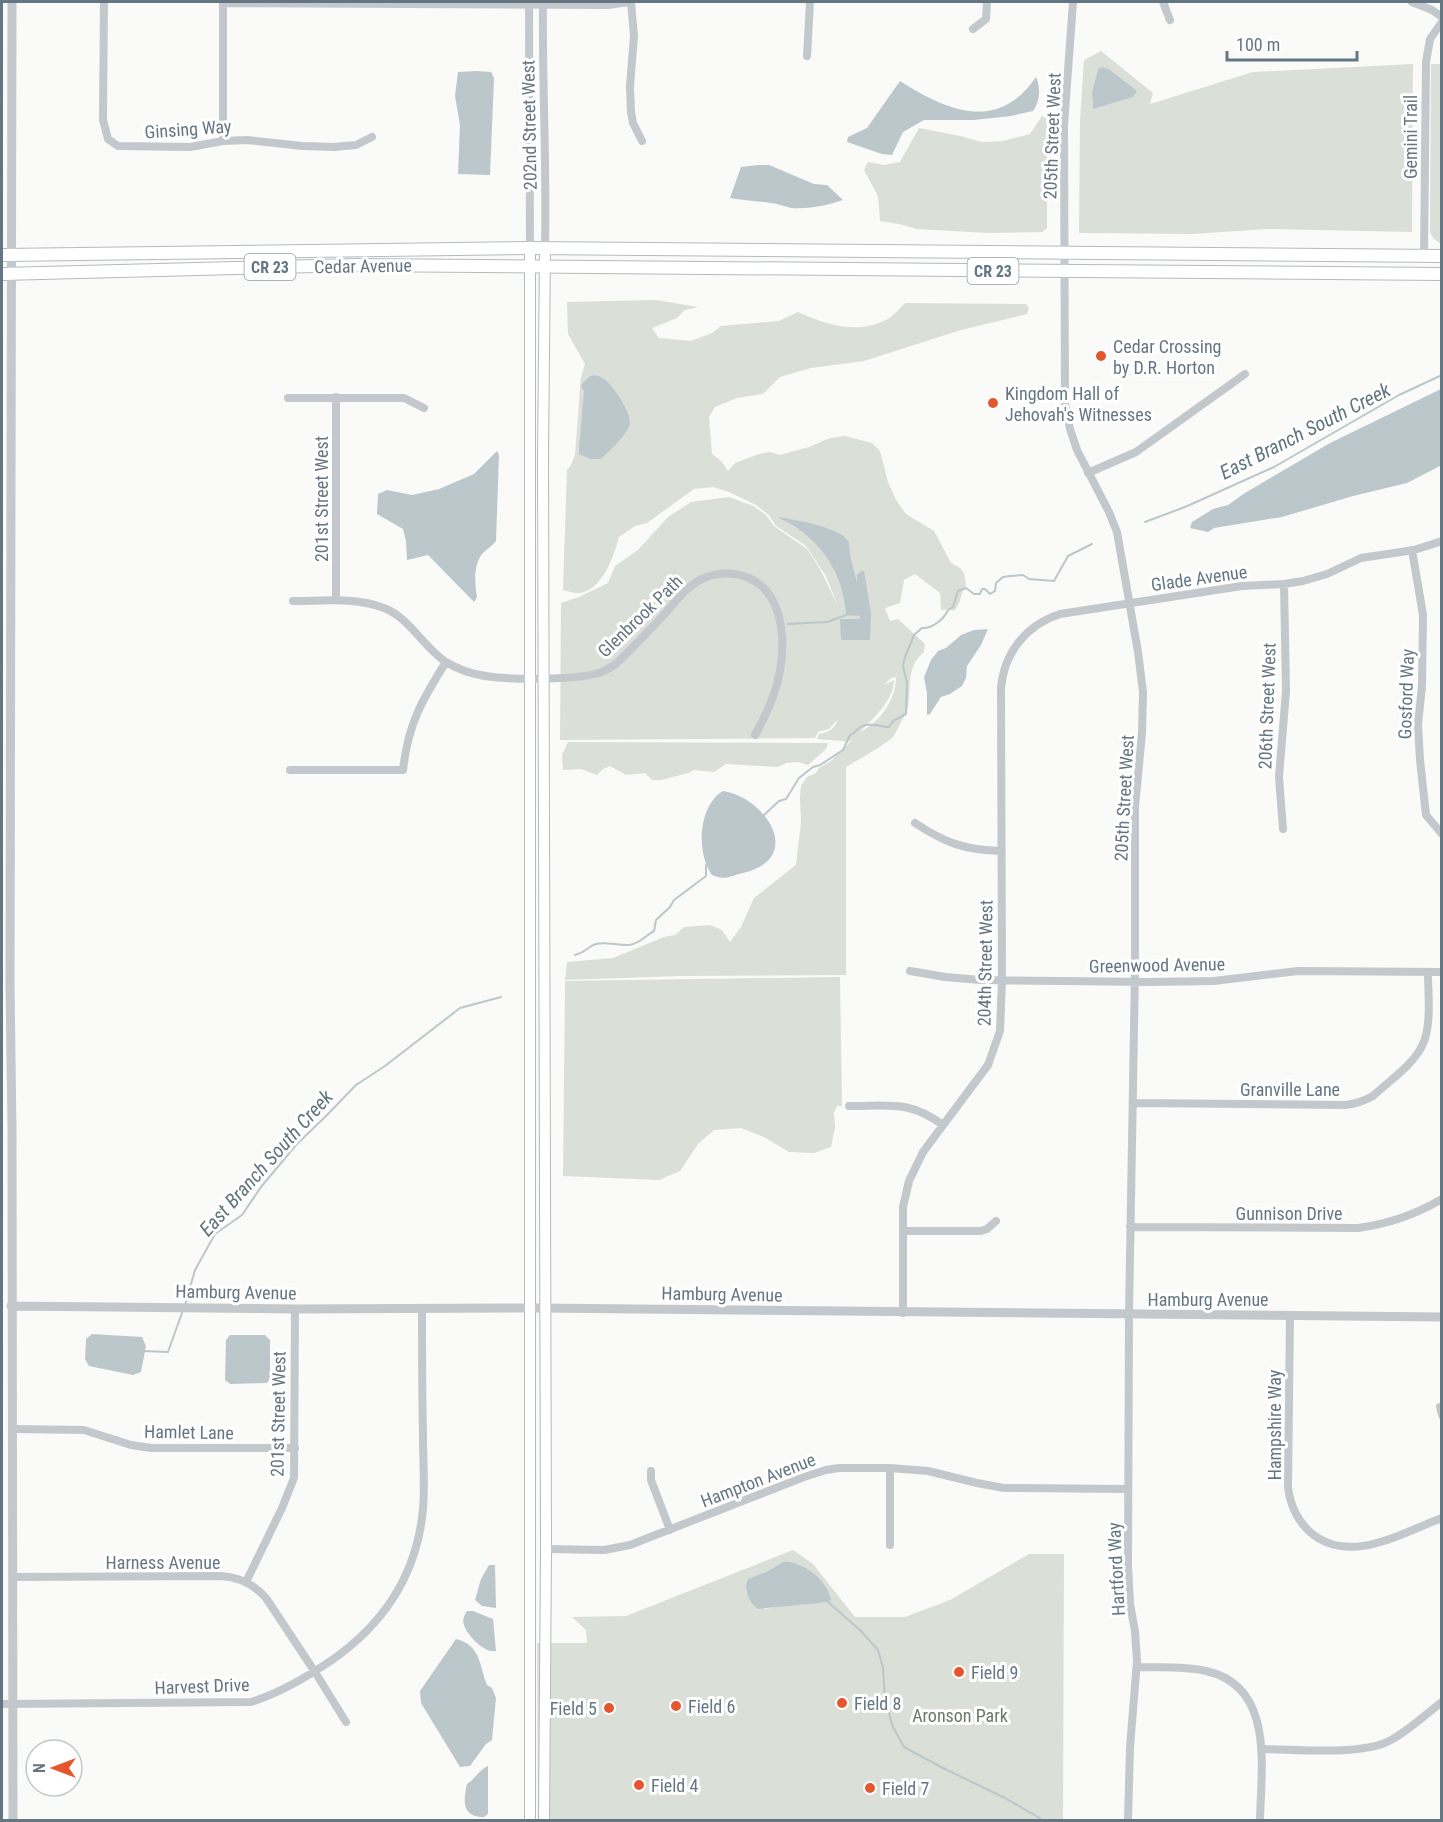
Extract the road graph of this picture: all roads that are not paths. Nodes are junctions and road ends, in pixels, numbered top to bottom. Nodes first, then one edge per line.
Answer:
1 (12, 2) edge
2 (104, 2) edge
3 (223, 2) edge
4 (448, 2) edge
5 (630, 2) edge
6 (810, 2) edge
7 (987, 2) edge
8 (1073, 2) edge
9 (1163, 2) edge
10 (1412, 2) edge
11 (529, 3) edge
12 (543, 3) edge
13 (1170, 20) dead end
14 (1442, 20) edge
15 (973, 29) dead end
16 (807, 56) dead end
17 (372, 137) dead end
18 (223, 141) junction
19 (642, 141) dead end
20 (530, 248) junction
21 (545, 248) junction
22 (1065, 252) junction
23 (6, 255) edge
24 (1424, 256) junction
25 (1442, 256) edge
26 (530, 266) junction
27 (545, 266) junction
28 (1065, 271) junction
29 (6, 274) edge
30 (1442, 274) edge
31 (1245, 375) dead end
32 (336, 397) junction
33 (288, 398) dead end
34 (424, 408) dead end
35 (1088, 473) junction
36 (1442, 541) edge
37 (1412, 550) junction
38 (1284, 585) junction
39 (336, 600) junction
40 (292, 601) dead end
41 (1131, 604) junction
42 (446, 662) junction
43 (529, 678) junction
44 (544, 678) junction
45 (1001, 693) joint
46 (755, 735) dead end
47 (290, 770) dead end
48 (915, 823) dead end
49 (1282, 829) dead end
50 (1442, 834) edge
51 (1001, 851) junction
52 (910, 971) dead end
53 (1428, 972) junction
54 (1442, 972) edge
55 (1002, 980) junction
56 (1135, 981) junction
57 (1132, 1103) junction
58 (849, 1106) dead end
59 (943, 1125) junction
60 (1442, 1199) edge
61 (996, 1221) dead end
62 (1130, 1227) junction
63 (903, 1231) junction
64 (6, 1306) edge
65 (422, 1308) junction
66 (537, 1308) junction
67 (295, 1309) junction
68 (903, 1313) junction
69 (1129, 1315) junction
70 (1290, 1316) junction
71 (1442, 1317) edge
72 (13, 1429) junction
73 (295, 1448) junction
74 (890, 1468) junction
75 (651, 1471) dead end
76 (1128, 1489) junction
77 (1442, 1518) edge
78 (670, 1530) junction
79 (890, 1545) dead end
80 (546, 1549) junction
81 (14, 1577) junction
82 (246, 1582) junction
83 (1137, 1667) junction
84 (315, 1672) junction
85 (1442, 1702) edge
86 (2, 1704) edge
87 (14, 1704) junction
88 (345, 1722) dead end
89 (1261, 1749) junction
90 (13, 1821) edge
91 (530, 1821) edge
92 (544, 1821) edge
93 (1128, 1821) edge
94 (1260, 1821) edge

1 - 23 street
2 - 18 street, Ginsing Way
3 - 4 street
3 - 18 street
4 - 11 street
5 - 12 street
5 - 19 street
6 - 16 street
7 - 15 street
8 - 22 street, 205th Street West
9 - 13 street
10 - 14 street
11 - 12 street
11 - 20 street, 202nd Street West
12 - 21 street, 202nd Street West
14 - 24 street, Gemini Trail
17 - 18 street, Ginsing Way
20 - 21 main road, CR 23
20 - 23 main road, Cedar Avenue / CR 23
20 - 26 main road
21 - 22 main road, CR 23
21 - 27 main road
22 - 24 main road, CR 23
22 - 28 street, 205th Street West
23 - 29 street
24 - 25 main road, CR 23
26 - 27 main road, Cedar Avenue / CR 23
26 - 29 main road, Cedar Avenue / CR 23
26 - 43 main road
27 - 28 main road, CR 23
27 - 44 main road
28 - 30 main road, CR 23
28 - 35 street, 205th Street West
29 - 64 street
31 - 35 street
32 - 33 street
32 - 34 street
32 - 39 street, 201st Street West
35 - 41 street, 205th Street West
36 - 37 street, Glade Avenue
37 - 38 street, Glade Avenue
37 - 50 street, Gosford Way
38 - 41 street, Glade Avenue
38 - 49 street, 206th Street West
39 - 40 street, Glenbrook Path
39 - 42 street, Glenbrook Path
41 - 45 street, Glade Avenue
41 - 56 street, 205th Street West
42 - 43 street, Glenbrook Path
42 - 47 street
43 - 44 street, Glenbrook Path
43 - 66 main road
44 - 46 street, Glenbrook Path
44 - 66 main road
45 - 51 street, 204th Street West
48 - 51 street
51 - 55 street, 204th Street West
52 - 55 street, Greenwood Avenue
53 - 54 street, Greenwood Avenue
53 - 56 street, Greenwood Avenue
53 - 57 street, Granville Lane
55 - 56 street, Greenwood Avenue
55 - 59 street, 204th Street West
56 - 57 street, 205th Street West
57 - 62 street, 205th Street West
58 - 59 street
59 - 63 street, 204th Street West
60 - 62 street, Gunnison Drive
61 - 63 street
62 - 69 street, 205th Street West
63 - 68 street, 204th Street West
64 - 67 street, Hamburg Avenue
64 - 72 street
65 - 66 street, Hamburg Avenue
65 - 67 street, Hamburg Avenue
65 - 84 street, Harvest Drive
66 - 68 street, Hamburg Avenue
66 - 80 main road
66 - 91 main road
67 - 73 street, 201st Street West
68 - 69 street, Hamburg Avenue
69 - 70 street, Hamburg Avenue
69 - 76 street, Hartford Way
70 - 71 street, Hamburg Avenue
70 - 77 street, Hampshire Way
72 - 73 street, Hamlet Lane
72 - 81 street
73 - 82 street, 201st Street West
74 - 76 street, Hampton Avenue
74 - 78 street, Hampton Avenue
74 - 79 street
75 - 78 street
76 - 83 street, Hartford Way
78 - 80 street, Hampton Avenue
80 - 92 main road
81 - 82 street, Harness Avenue
81 - 87 street
82 - 84 street, Harness Avenue
83 - 89 street
83 - 93 street, Hartford Way
84 - 87 street, Harvest Drive
84 - 88 street, Harness Avenue
85 - 89 street
86 - 87 street, Harvest Drive
87 - 90 street
89 - 94 street

